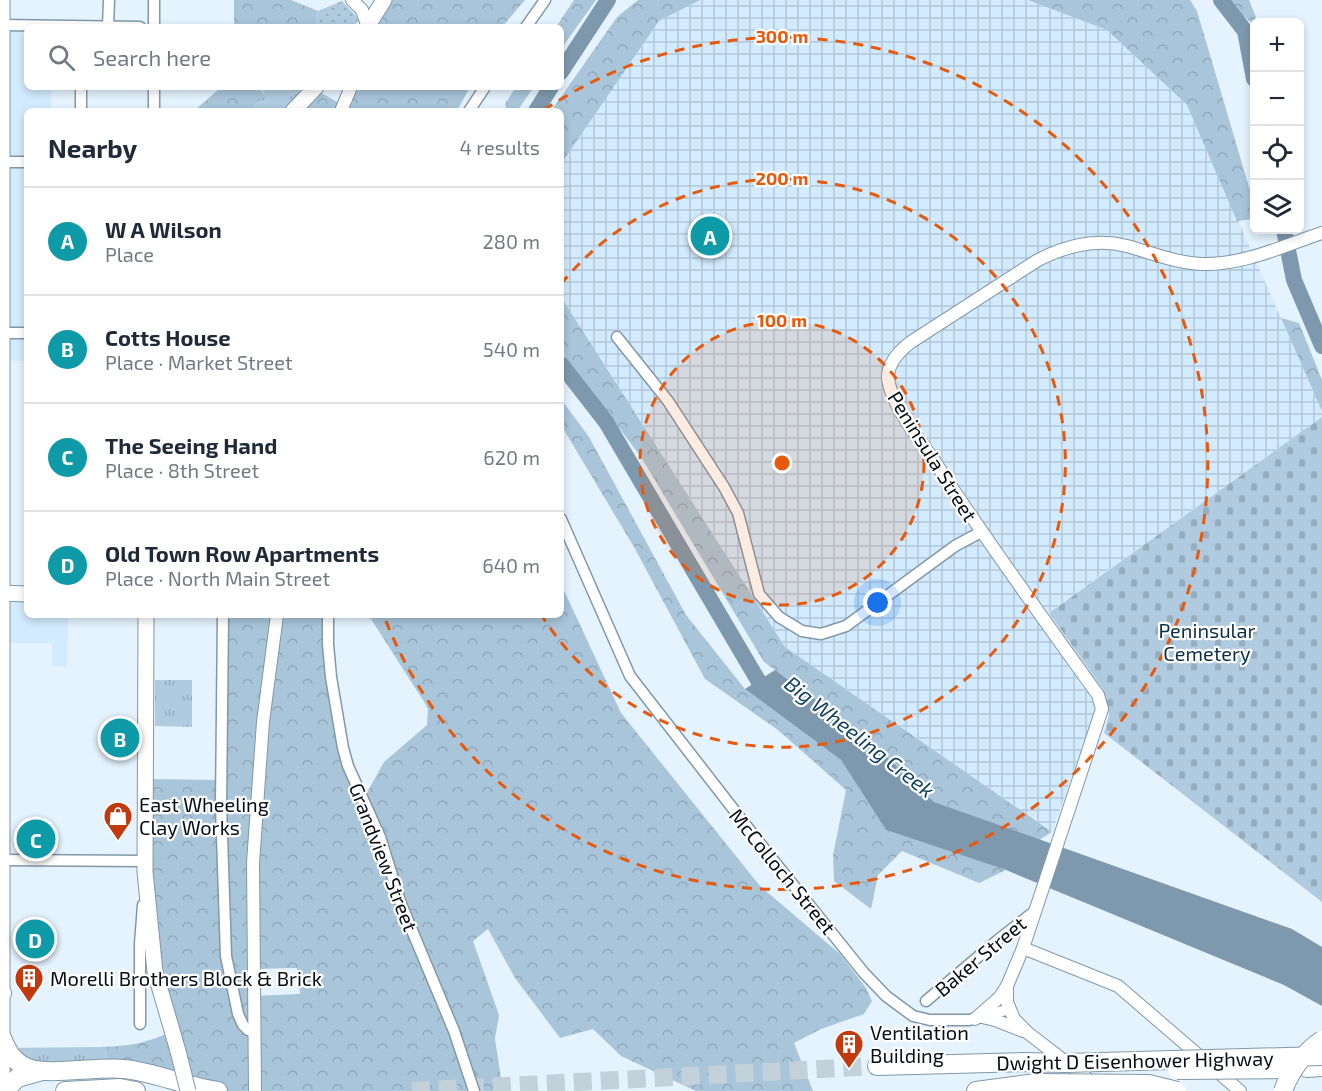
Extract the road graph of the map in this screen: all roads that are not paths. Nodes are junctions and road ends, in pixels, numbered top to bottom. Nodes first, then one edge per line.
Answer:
1 (2, 0) edge
2 (109, 0) edge
3 (154, 0) edge
4 (352, 0) edge
5 (384, 0) edge
6 (545, 0) edge
7 (108, 24) edge
8 (154, 24) edge
9 (365, 24) edge
10 (368, 24) edge
11 (528, 24) edge
12 (2, 25) junction
13 (24, 26) edge
14 (1, 43) edge
15 (81, 90) edge
16 (154, 90) edge
17 (313, 90) edge
18 (350, 90) edge
19 (483, 90) edge
20 (81, 108) edge
21 (154, 108) edge
22 (296, 108) edge
23 (342, 108) edge
24 (471, 108) edge
25 (2, 162) edge
26 (24, 162) edge
27 (1318, 235) edge
28 (2, 333) junction
29 (24, 333) edge
30 (617, 337) dead end
31 (564, 526) edge
32 (981, 532) junction
33 (2, 593) junction
34 (24, 594) edge
35 (146, 618) edge
36 (223, 618) edge
37 (277, 618) edge
38 (328, 618) edge
39 (2, 860) junction
40 (145, 867) junction
41 (1036, 907) junction
42 (1023, 948) junction
43 (1007, 986) junction
44 (1, 994) edge
45 (926, 1001) dead end
46 (1010, 1009) junction
47 (978, 1018) junction
48 (140, 1024) dead end
49 (254, 1031) junction
50 (1028, 1033) junction
51 (2, 1038) junction
52 (1322, 1040) edge
53 (1322, 1056) edge
54 (1065, 1063) junction
55 (877, 1066) tunnel mouth
56 (1315, 1068) edge
57 (44, 1070) junction
58 (3, 1091) edge
59 (65, 1091) edge
60 (136, 1091) edge
61 (188, 1091) edge
62 (218, 1091) edge
63 (255, 1091) edge
64 (474, 1091) edge
65 (976, 1091) edge
66 (1103, 1091) edge
67 (1177, 1091) edge
68 (1240, 1091) edge
69 (1282, 1091) edge

1 - 12 main road
2 - 7 street
3 - 8 street
4 - 9 street
5 - 10 main road
6 - 11 street
12 - 13 street
12 - 14 main road
14 - 25 main road
15 - 20 street
16 - 21 street
17 - 22 main road
18 - 23 street
19 - 24 street
25 - 26 street
25 - 28 main road
27 - 32 street, Peninsula Street
28 - 29 street
28 - 33 main road
30 - 32 street
31 - 47 street, McColloch Street
32 - 41 street, Peninsula Street
33 - 34 main road
33 - 39 main road
35 - 40 main road
36 - 49 street
37 - 49 street
38 - 64 street, Grandview Street
39 - 40 street
39 - 44 main road
40 - 48 street
40 - 61 main road, bridge
41 - 42 street, Peninsula Street
41 - 45 street, Baker Street
42 - 43 street, Peninsula Street
42 - 68 street
43 - 46 street
43 - 47 street
44 - 51 main road
46 - 47 street, McColloch Street
46 - 50 street
47 - 50 street
49 - 63 street
50 - 66 street
51 - 57 highway
51 - 58 main road
52 - 69 highway, bridge
53 - 54 highway, Dwight D Eisenhower Highway, bridge
54 - 55 highway, Dwight D Eisenhower Highway
54 - 56 highway, bridge
57 - 58 highway
57 - 62 highway
59 - 60 highway
65 - 67 highway, bridge

